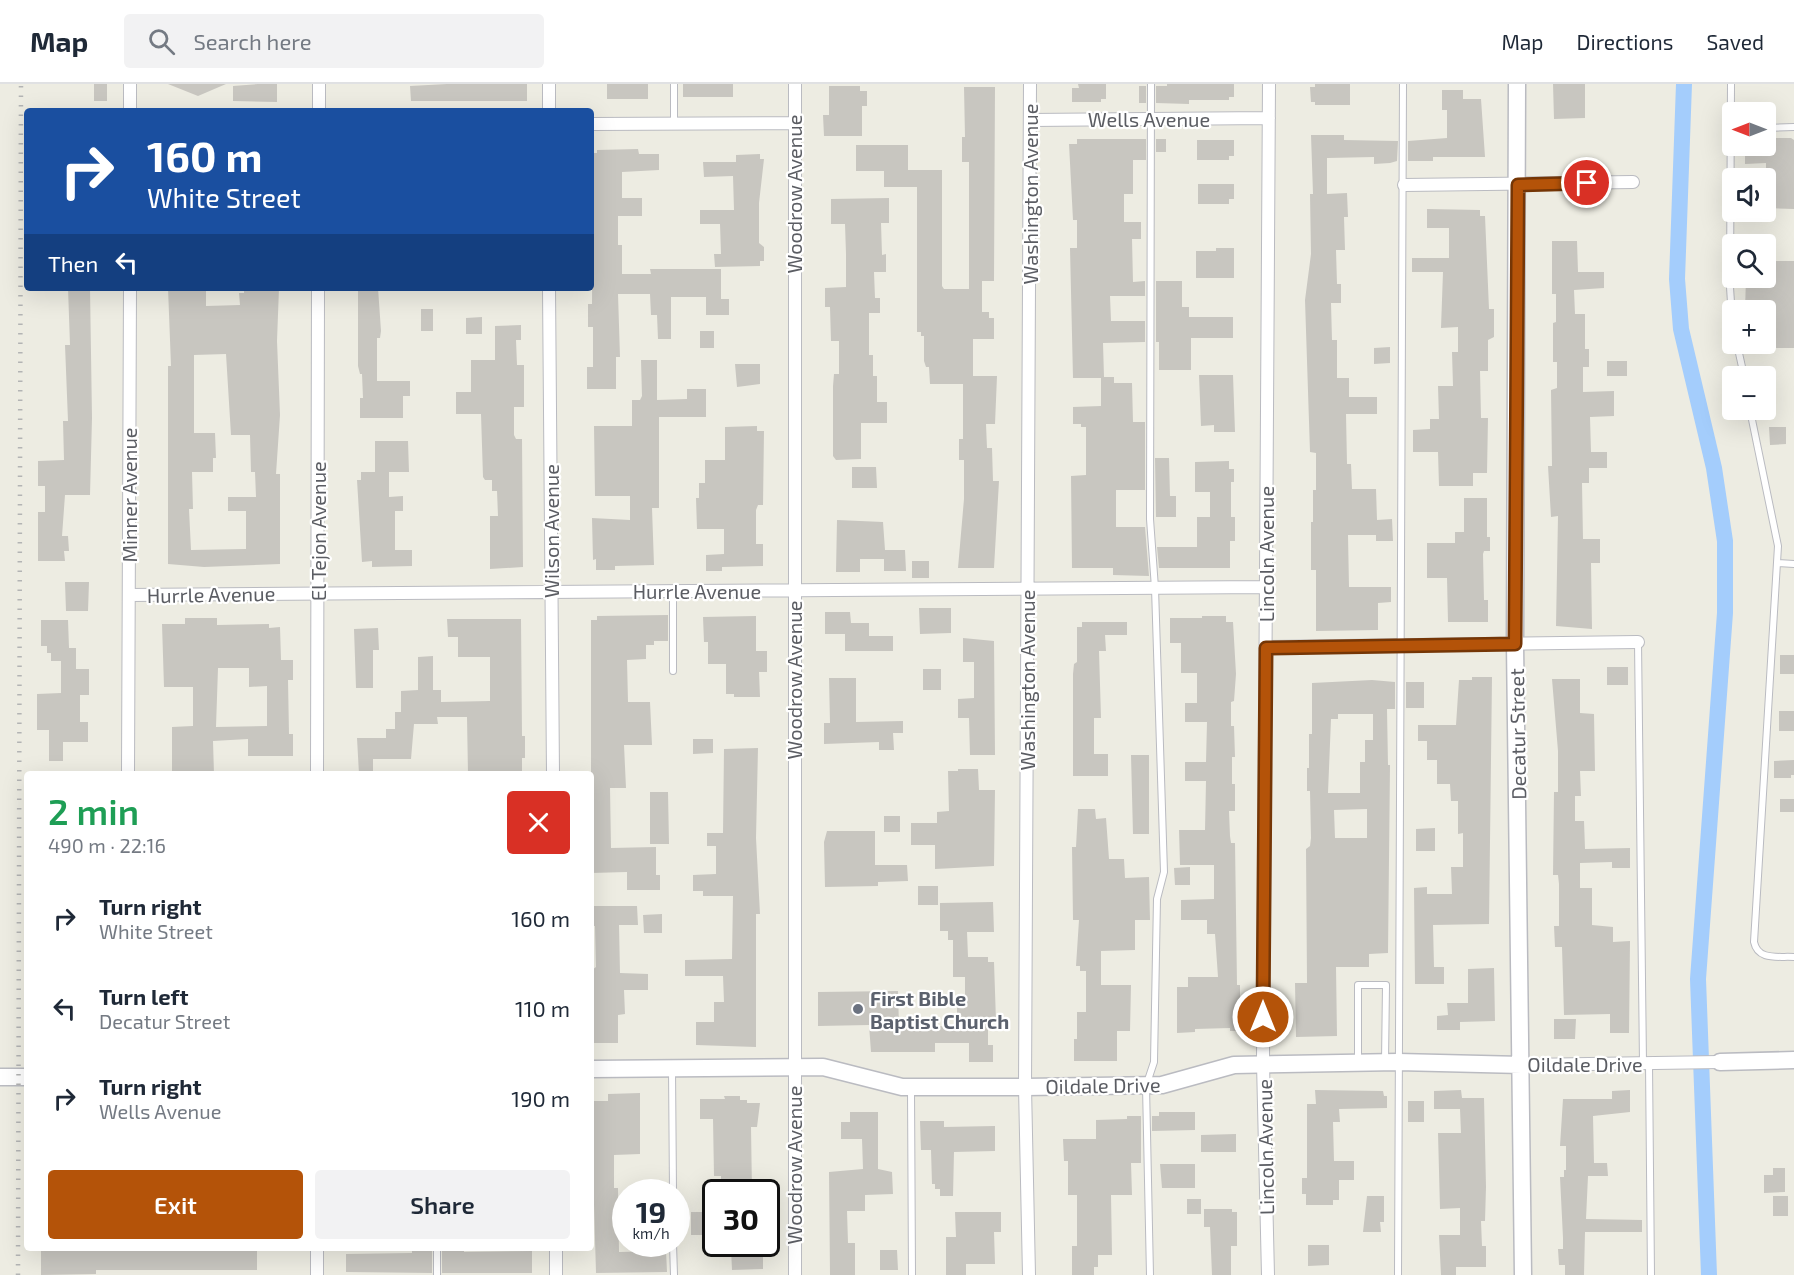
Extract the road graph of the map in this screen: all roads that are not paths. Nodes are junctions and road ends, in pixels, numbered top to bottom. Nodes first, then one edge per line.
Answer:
1 (130, 84) edge
2 (319, 84) edge
3 (549, 84) edge
4 (674, 84) edge
5 (795, 84) edge
6 (1030, 84) edge
7 (1151, 84) edge
8 (1269, 84) edge
9 (1403, 84) edge
10 (1517, 84) edge
11 (1731, 84) edge
12 (1731, 102) edge
13 (130, 108) edge
14 (319, 108) edge
15 (549, 108) edge
16 (1269, 118) junction
17 (1151, 119) junction
18 (1030, 120) junction
19 (794, 123) junction
20 (594, 124) edge
21 (674, 124) junction
22 (1794, 127) edge
23 (1776, 128) edge
24 (1731, 156) edge
25 (1633, 182) dead end
26 (1404, 184) junction
27 (1518, 185) junction
28 (130, 291) edge
29 (318, 291) edge
30 (549, 291) edge
31 (1731, 300) edge
32 (1752, 420) edge
33 (1777, 563) junction
34 (1794, 564) edge
35 (1266, 587) junction
36 (1155, 588) junction
37 (1028, 589) junction
38 (794, 590) junction
39 (674, 591) junction
40 (551, 592) junction
41 (318, 593) junction
42 (129, 595) junction
43 (1638, 642) joint
44 (1515, 644) junction
45 (1401, 646) junction
46 (1266, 648) junction
47 (674, 671) dead end
48 (128, 771) edge
49 (317, 771) edge
50 (553, 771) edge
51 (1794, 957) edge
52 (1794, 1060) edge
53 (1391, 1062) junction
54 (1720, 1062) joint
55 (1263, 1063) junction
56 (1358, 1063) junction
57 (1646, 1063) junction
58 (1522, 1065) junction
59 (793, 1067) junction
60 (672, 1068) junction
61 (594, 1069) edge
62 (0, 1077) edge
63 (24, 1077) edge
64 (1146, 1086) junction
65 (1025, 1087) junction
66 (910, 1088) junction
67 (673, 1179) edge
68 (316, 1251) edge
69 (437, 1251) edge
70 (556, 1251) edge
71 (673, 1257) edge
72 (316, 1275) edge
73 (437, 1275) edge
74 (556, 1275) edge
75 (674, 1275) edge
76 (795, 1275) edge
77 (912, 1275) edge
78 (1029, 1275) edge
79 (1150, 1275) edge
80 (1268, 1275) edge
81 (1398, 1275) edge
82 (1523, 1275) edge
83 (1651, 1275) edge

1 - 13 street
2 - 14 street
3 - 15 street
4 - 21 lane
5 - 19 street, Woodrow Avenue
6 - 18 street, Washington Avenue
7 - 17 lane
8 - 16 street, Lincoln Avenue
9 - 26 lane
10 - 27 street, Decatur Street
11 - 12 lane
16 - 17 street, Wells Avenue
16 - 35 street, Lincoln Avenue
17 - 18 street, Wells Avenue
17 - 36 lane
18 - 37 street, Washington Avenue
19 - 21 street
19 - 38 street, Woodrow Avenue
20 - 21 street
22 - 23 lane
24 - 31 lane
25 - 27 street
26 - 27 street
26 - 45 lane
27 - 44 street, Decatur Street
28 - 42 street, Minner Avenue
29 - 41 street, El Tejon Avenue
30 - 40 street, Wilson Avenue
32 - 33 lane
33 - 34 lane
33 - 51 lane
35 - 36 street, Hurrle Avenue
35 - 46 street, Lincoln Avenue
36 - 37 street, Hurrle Avenue
36 - 64 lane
37 - 38 street, Hurrle Avenue
37 - 65 street, Washington Avenue
38 - 39 street, Hurrle Avenue
38 - 59 street, Woodrow Avenue
39 - 40 street, Hurrle Avenue
39 - 47 lane
40 - 41 street, Hurrle Avenue
40 - 50 street, Wilson Avenue
41 - 42 street, Hurrle Avenue
41 - 49 street, El Tejon Avenue
42 - 48 street, Minner Avenue
43 - 44 street
43 - 57 lane
44 - 45 street
44 - 58 street, Decatur Street
45 - 46 street
45 - 53 lane
46 - 55 street, Lincoln Avenue
52 - 54 street, Oildale Drive
53 - 56 street, Oildale Drive
53 - 56 lane
53 - 58 street, Oildale Drive
53 - 81 lane
54 - 57 street, Oildale Drive
55 - 56 street, Oildale Drive
55 - 64 street, Oildale Drive
55 - 80 street, Lincoln Avenue
57 - 58 street, Oildale Drive
57 - 83 lane
58 - 82 street, Decatur Street
59 - 60 street, Oildale Drive
59 - 66 street, Oildale Drive
59 - 76 street, Woodrow Avenue
60 - 61 street, Oildale Drive
60 - 67 lane
62 - 63 street
64 - 65 street, Oildale Drive
64 - 79 lane
65 - 66 street, Oildale Drive
65 - 78 street, Washington Avenue
66 - 77 lane
68 - 72 street
69 - 73 lane
70 - 74 street
71 - 75 lane

